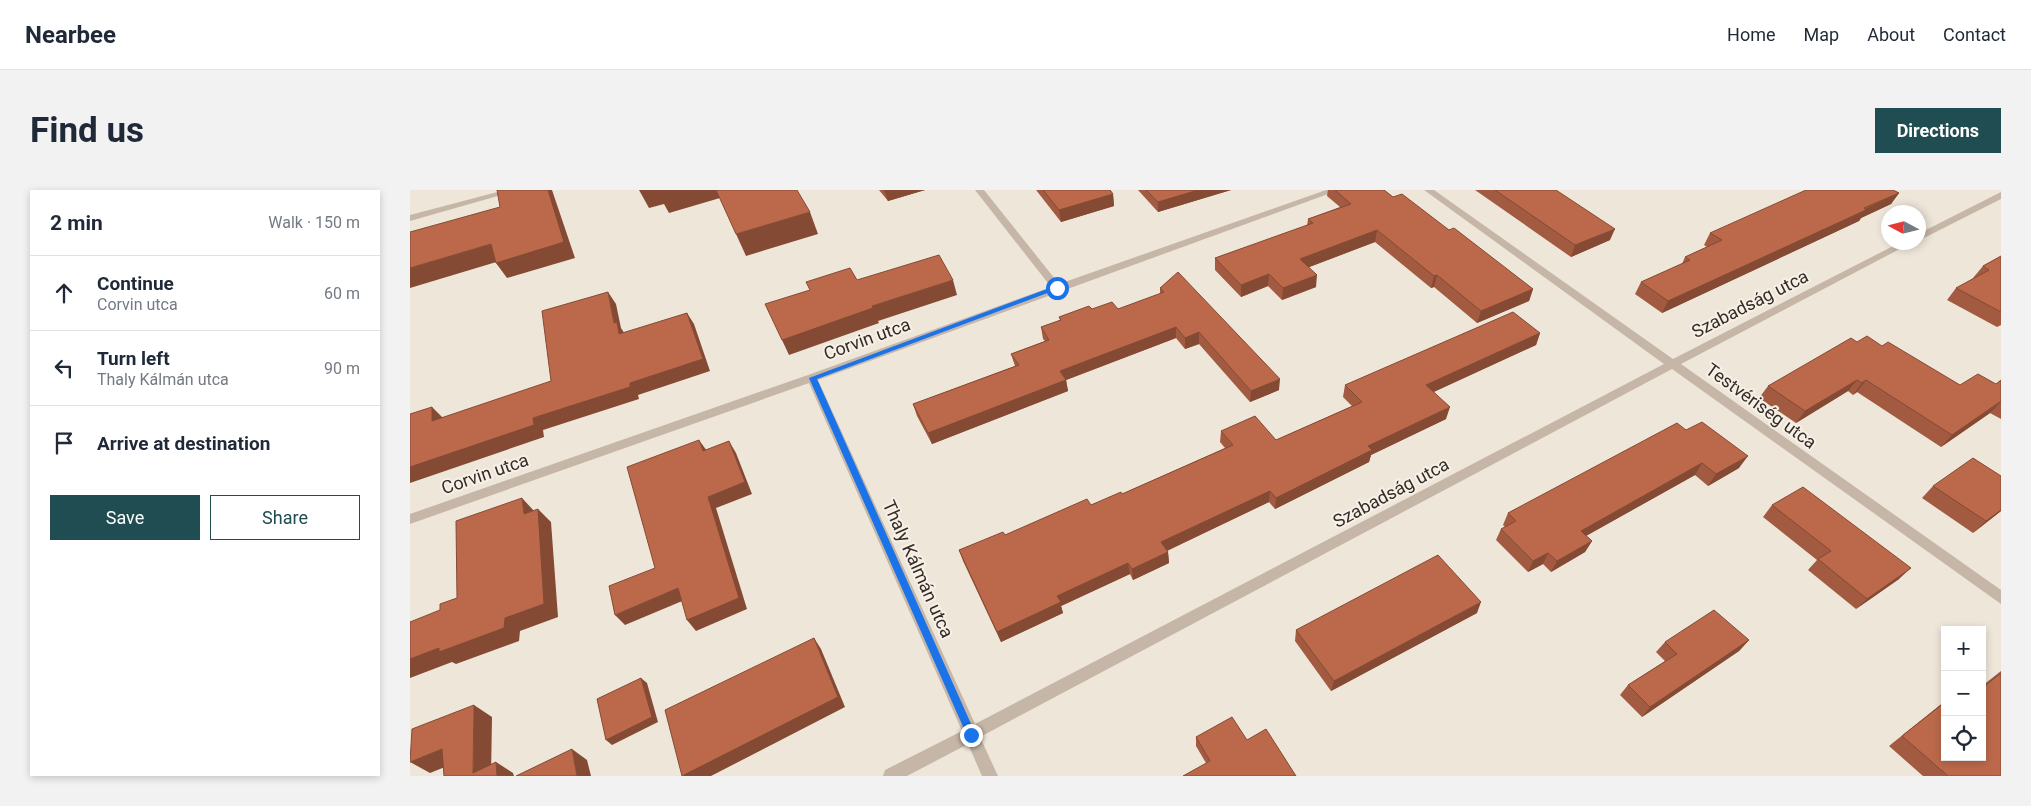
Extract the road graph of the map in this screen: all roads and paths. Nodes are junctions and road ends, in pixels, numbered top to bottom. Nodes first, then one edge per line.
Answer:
1 (515, 190) edge
2 (979, 190) edge
3 (1335, 190) edge
4 (1428, 190) edge
5 (2001, 195) edge
6 (410, 218) edge
7 (1926, 234) edge
8 (1894, 250) edge
9 (1057, 288) junction
10 (1673, 364) junction
11 (812, 378) junction
12 (410, 519) edge
13 (2001, 598) edge
14 (971, 735) junction
15 (892, 776) edge
16 (990, 776) edge

1 - 6 street
2 - 9 street
3 - 9 street, Corvin utca
4 - 10 street, Testvériség utca
5 - 7 street
8 - 10 street, Szabadság utca
9 - 11 street, Corvin utca
10 - 13 street, Testvériség utca
10 - 14 street, Szabadság utca
11 - 12 street, Corvin utca
11 - 14 street, Thaly Kálmán utca
14 - 15 street, Szabadság utca
14 - 16 street, Thaly Kálmán utca

